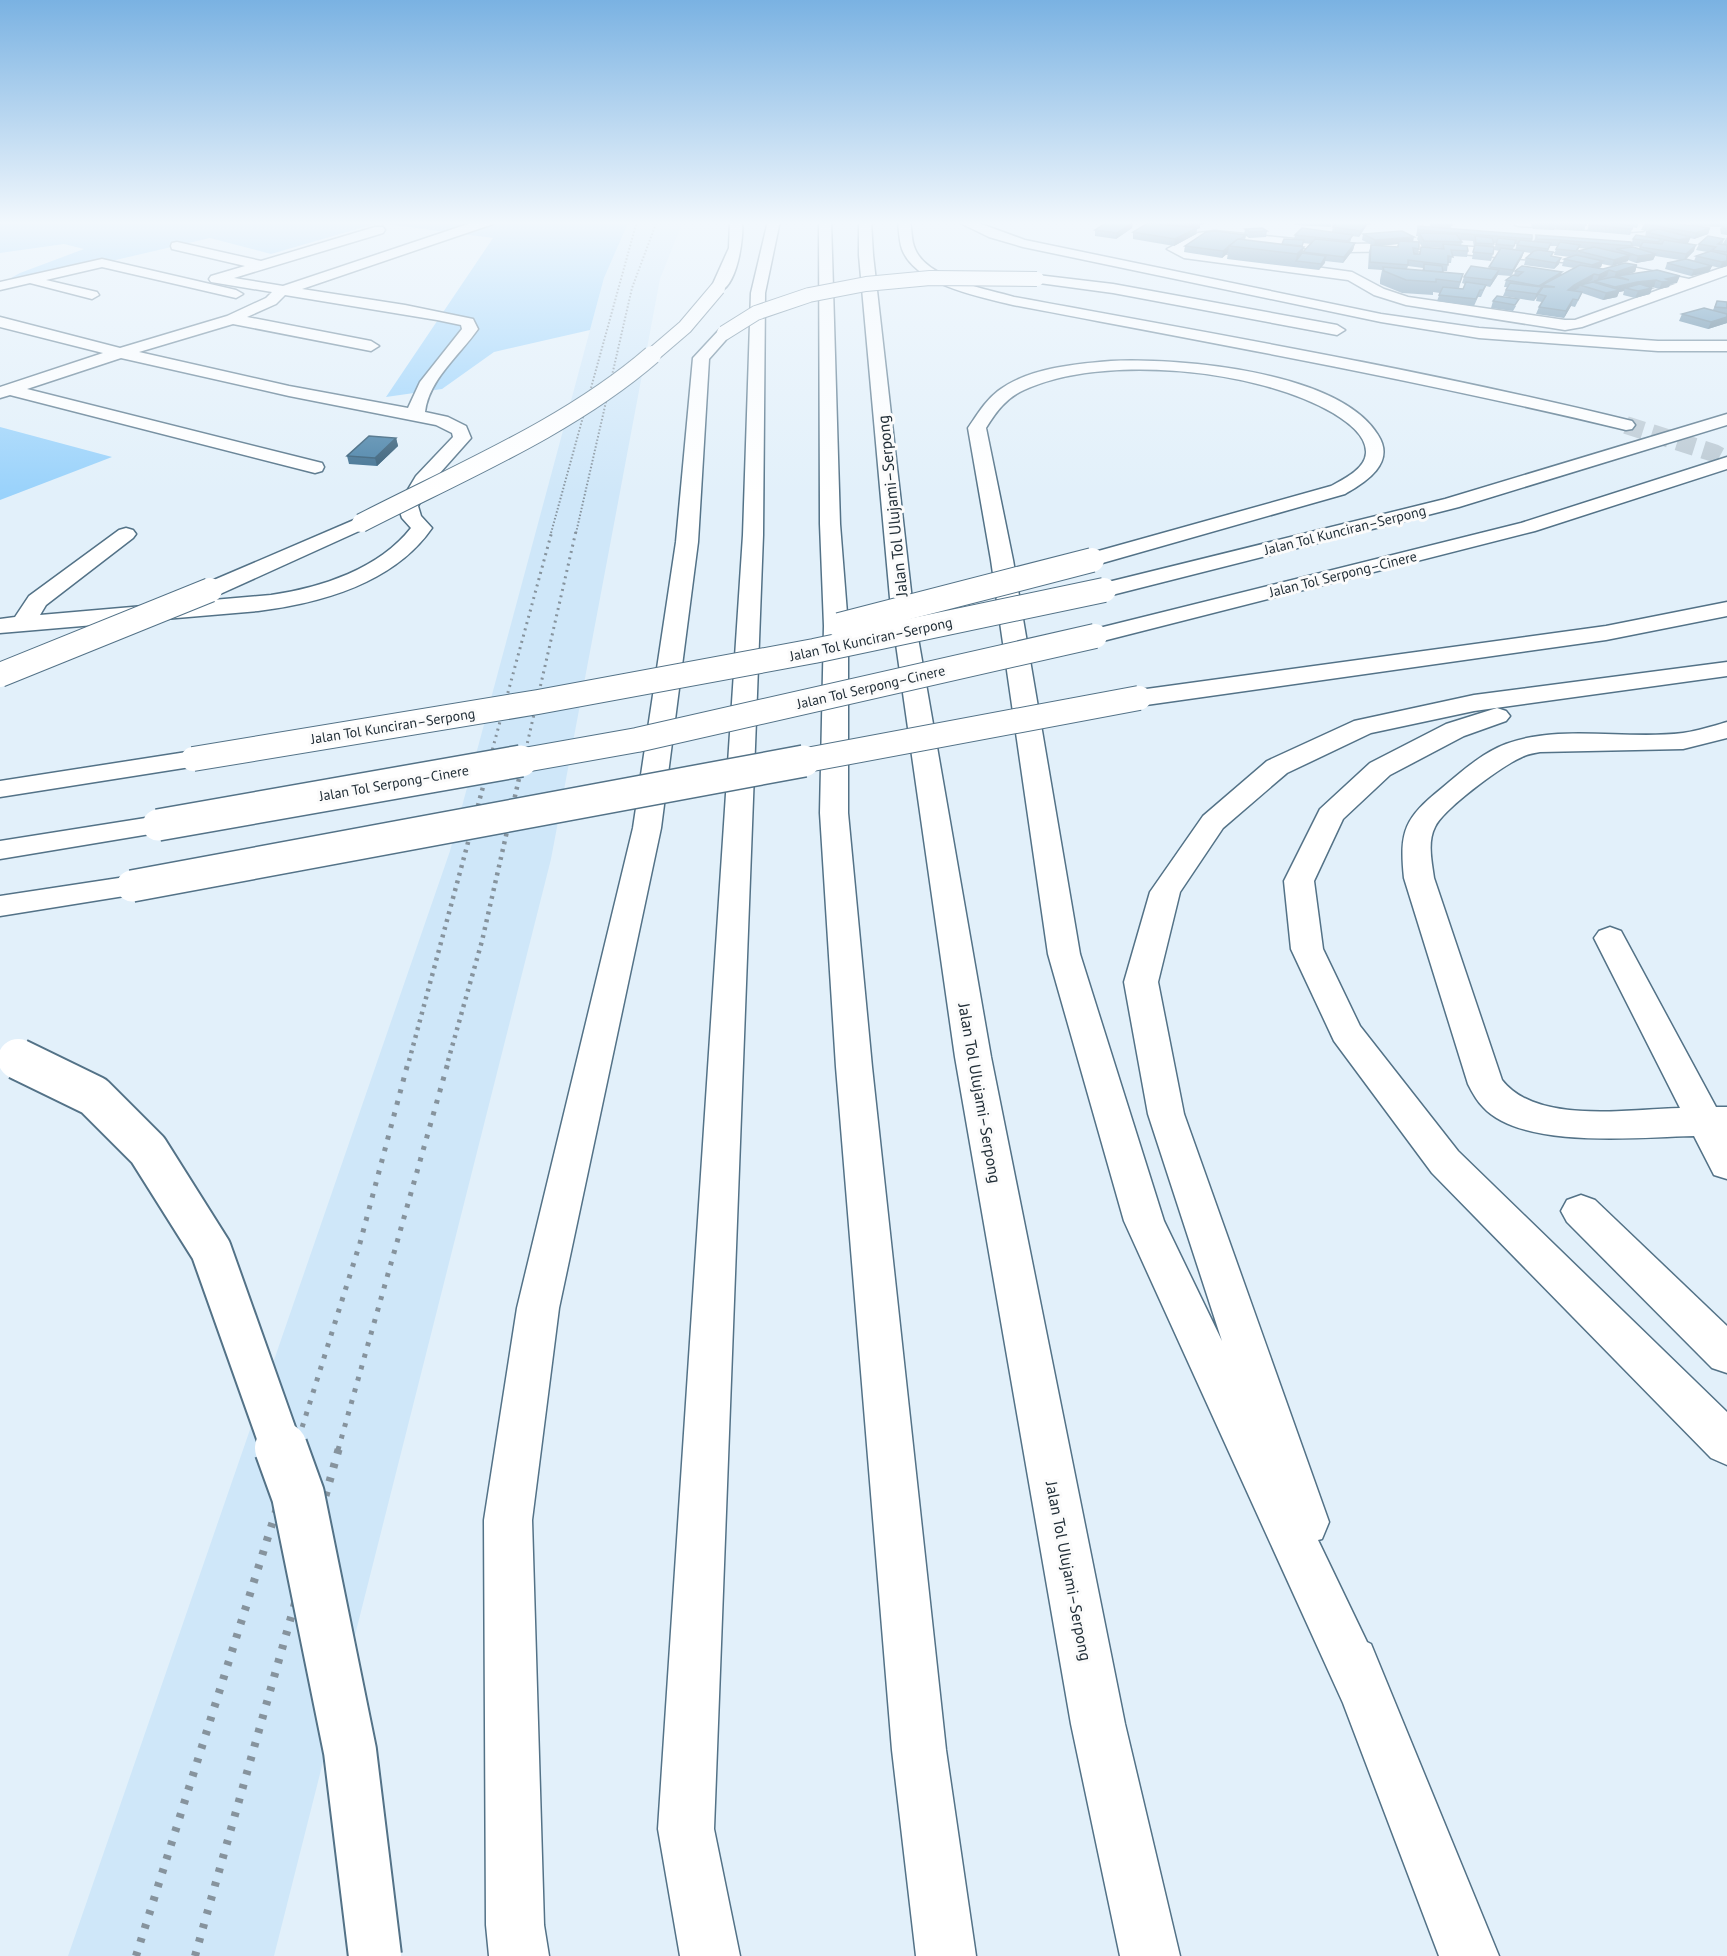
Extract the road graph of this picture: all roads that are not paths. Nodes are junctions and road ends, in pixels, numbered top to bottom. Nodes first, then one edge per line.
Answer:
1 (246, 312) edge
2 (427, 312) edge
3 (697, 312) edge
4 (758, 312) edge
5 (758, 312) edge
6 (825, 312) edge
7 (874, 312) edge
8 (1073, 312) edge
9 (1239, 312) edge
10 (1354, 312) edge
11 (1481, 312) edge
12 (1609, 312) edge
13 (232, 320) junction
14 (0, 322) edge
15 (1347, 332) dead end
16 (1450, 345) dead end
17 (371, 346) dead end
18 (1727, 346) edge
19 (120, 353) junction
20 (1727, 360) edge
21 (5, 392) edge
22 (416, 415) junction
23 (1727, 419) edge
24 (1626, 425) tunnel mouth
25 (1727, 463) edge
26 (315, 466) dead end
27 (126, 534) dead end
28 (1727, 609) edge
29 (23, 623) junction
30 (0, 626) edge
31 (1727, 669) edge
32 (0, 675) edge
33 (1578, 690) junction
34 (538, 702) junction
35 (1727, 730) edge
36 (0, 789) edge
37 (0, 850) edge
38 (0, 906) edge
39 (1610, 938) dead end
40 (9, 1057) edge
41 (1715, 1122) edge
42 (1727, 1164) edge
43 (1581, 1211) dead end
44 (1727, 1354) edge
45 (1727, 1443) edge
46 (1360, 1683) junction
47 (375, 1956) edge
48 (519, 1956) edge
49 (710, 1956) edge
50 (946, 1956) edge
51 (1150, 1956) edge
52 (1470, 1956) edge

1 - 13 main road
2 - 22 main road
3 - 32 main road, bridge
4 - 49 main road
5 - 48 main road, bridge
6 - 50 main road
7 - 51 main road, Jalan Tol Ulujami–Serpong
8 - 24 main road
9 - 15 main road, bridge
10 - 18 main road
11 - 12 main road
13 - 17 main road
13 - 19 main road
14 - 19 main road
16 - 20 main road
19 - 21 main road
19 - 22 main road
21 - 26 main road
22 - 29 main road
23 - 34 main road, Jalan Tol Kunciran–Serpong, bridge
25 - 37 main road, Jalan Tol Serpong–Cinere, bridge
27 - 29 main road
28 - 38 main road, bridge
29 - 30 main road
31 - 33 main road
33 - 45 main road
33 - 46 main road
34 - 36 main road, Jalan Tol Kunciran–Serpong, bridge
34 - 46 main road, bridge
35 - 41 main road
39 - 41 main road
40 - 47 main road, bridge
41 - 42 main road
43 - 44 main road
46 - 52 main road

